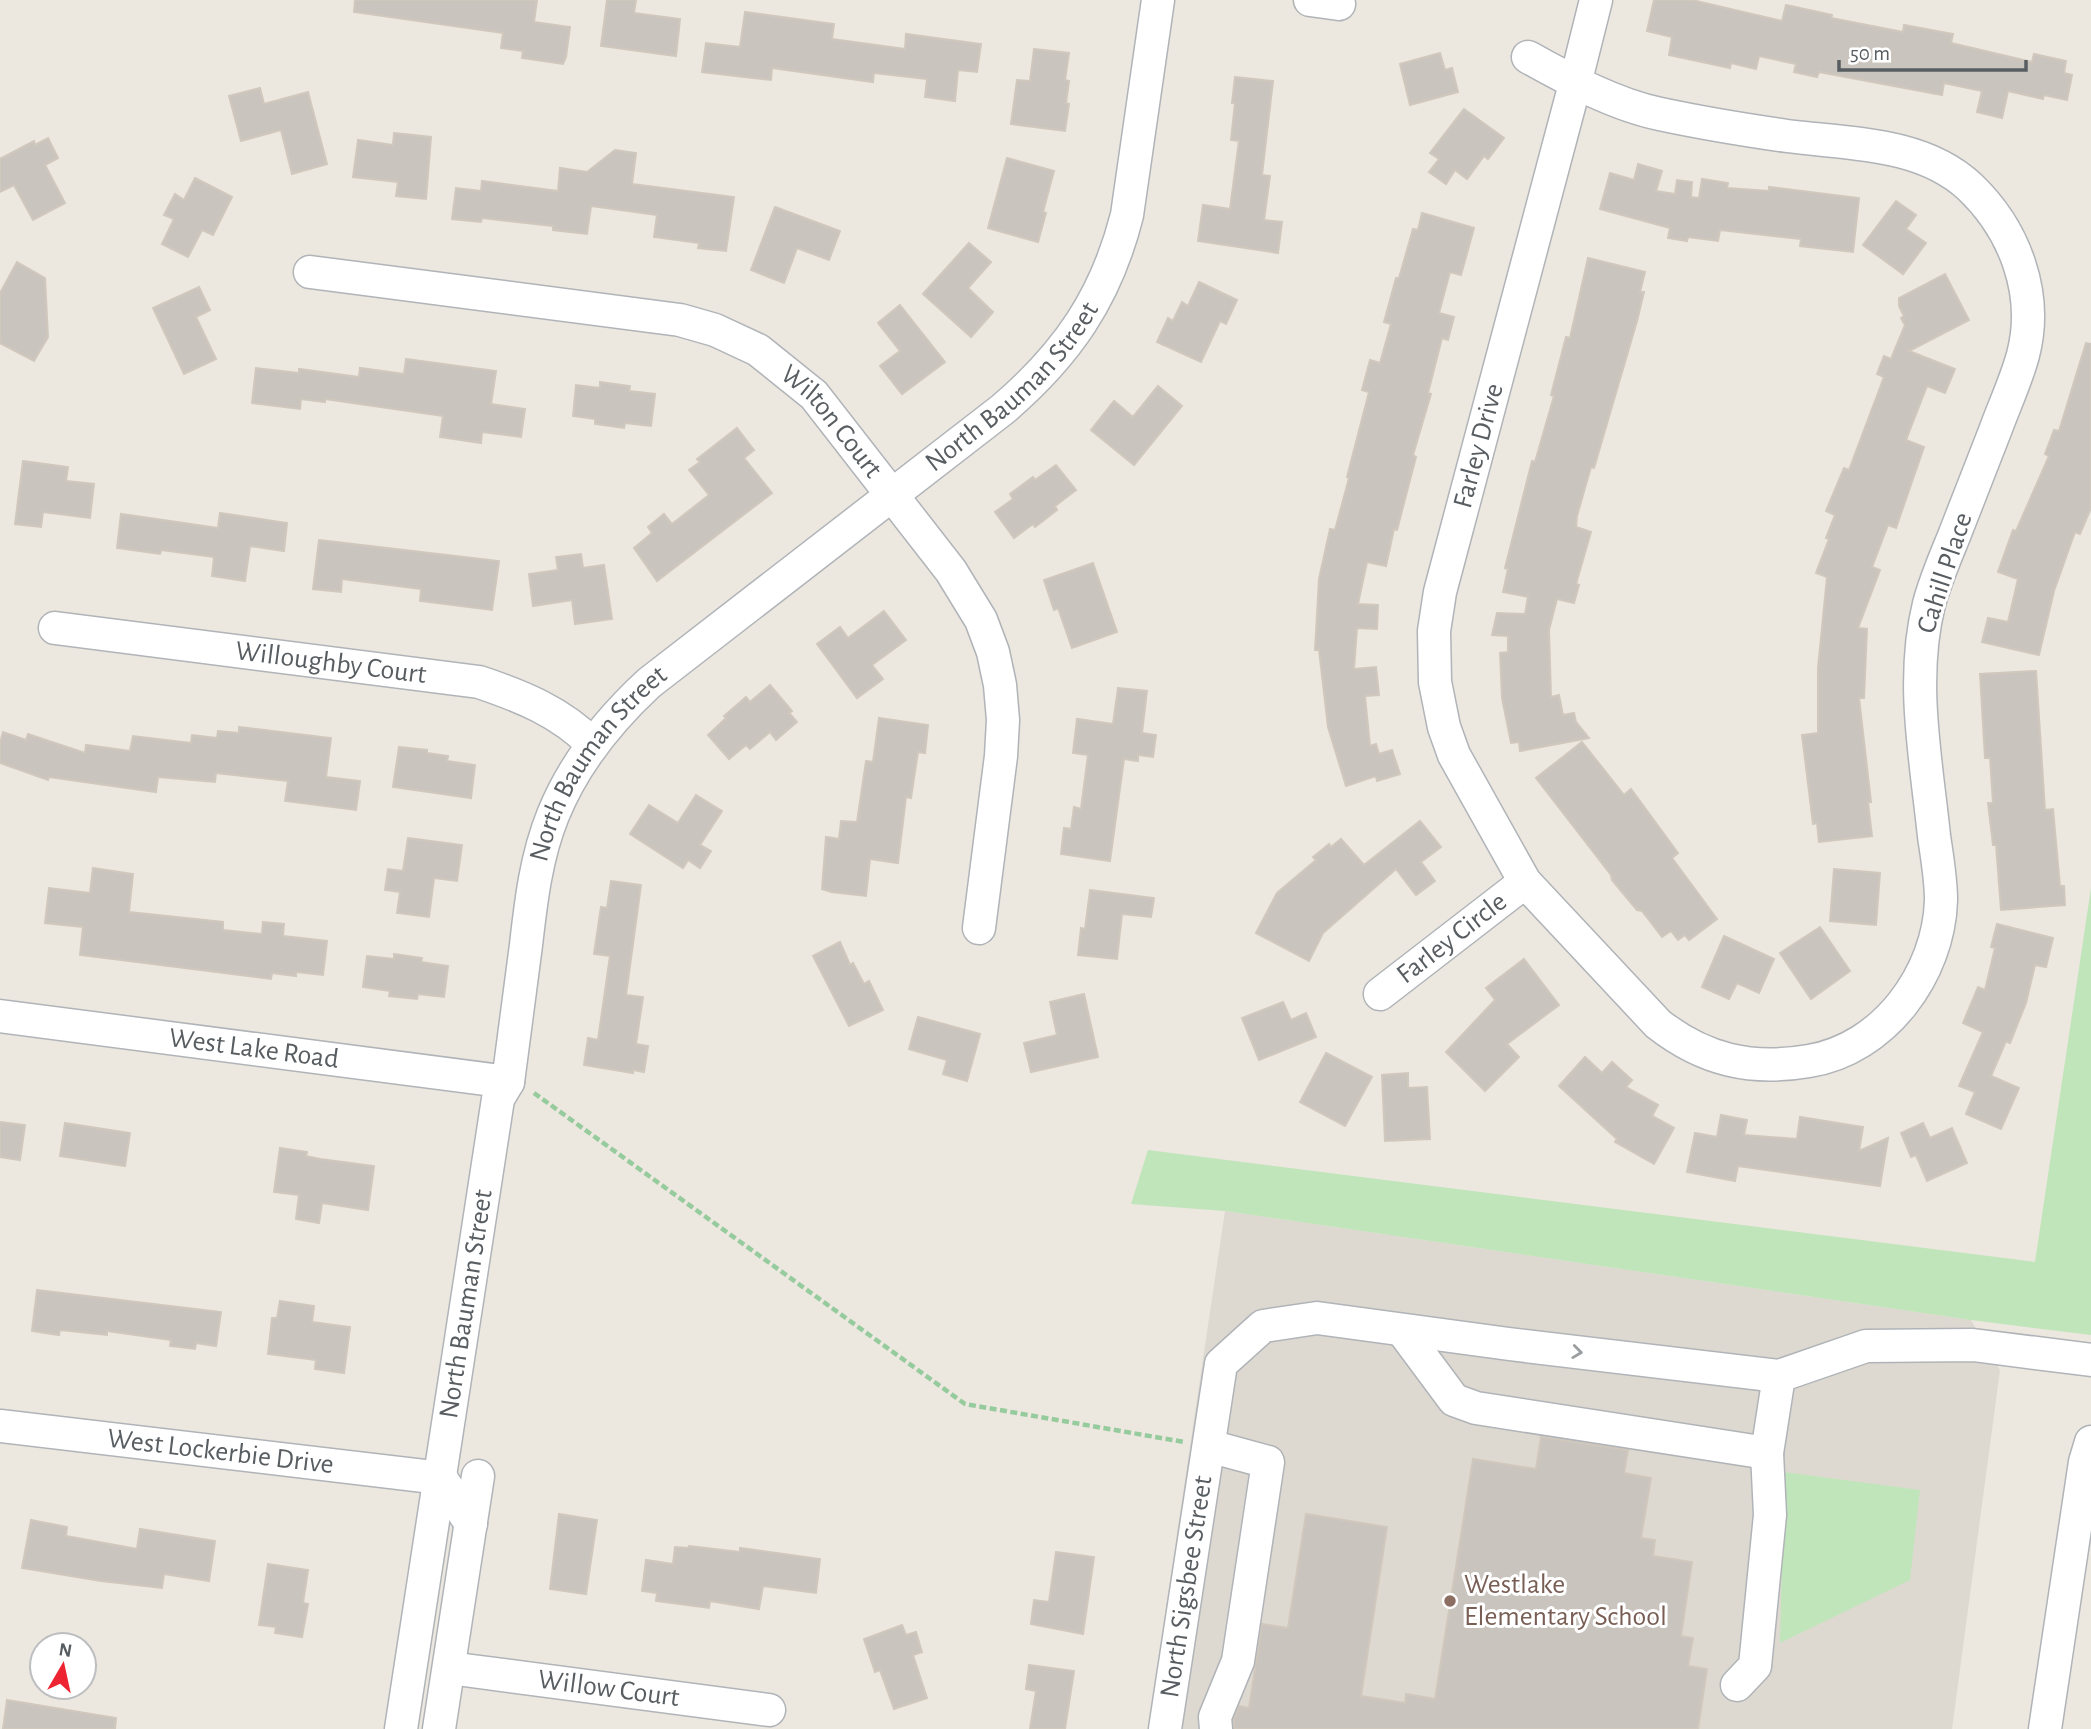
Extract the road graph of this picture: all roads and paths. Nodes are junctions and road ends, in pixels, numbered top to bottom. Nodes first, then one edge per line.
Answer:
1 (1157, 0) edge
2 (1596, 0) edge
3 (1528, 57) dead end
4 (1575, 84) junction
5 (310, 272) dead end
6 (892, 495) junction
7 (55, 628) dead end
8 (592, 744) junction
9 (1525, 882) junction
10 (979, 928) dead end
11 (1380, 994) dead end
12 (0, 1016) edge
13 (520, 1082) junction
14 (1402, 1330) junction
15 (2091, 1360) edge
16 (1779, 1376) junction
17 (0, 1426) edge
18 (2091, 1442) edge
19 (1209, 1446) junction
20 (1767, 1453) junction
21 (478, 1476) dead end
22 (441, 1478) junction
23 (471, 1524) junction
24 (449, 1668) junction
25 (1737, 1685) dead end
26 (769, 1710) dead end
27 (401, 1729) edge
28 (439, 1729) edge
29 (1165, 1729) edge
30 (1216, 1729) edge
31 (2045, 1729) edge

1 - 6 street, North Bauman Street
2 - 4 street, Farley Drive
3 - 4 street, Cahill Place
4 - 9 street, Farley Drive
4 - 9 street, Cahill Place
5 - 6 street, Wilton Court
6 - 8 street, North Bauman Street
6 - 10 street, Wilton Court
7 - 8 street, Willoughby Court
8 - 13 street, North Bauman Street
9 - 11 street, Farley Circle
12 - 13 street, West Lake Road
13 - 19 path
13 - 22 street, North Bauman Street
14 -> 16 street, North Sigsbee Street
14 - 19 street, North Sigsbee Street
14 - 20 street
15 - 16 street
16 - 20 street
17 - 22 street, West Lockerbie Drive
18 - 31 street
19 - 29 street, North Sigsbee Street
19 - 30 street
20 - 25 street
21 - 23 street
22 - 23 street
22 - 27 street, North Bauman Street
23 - 24 street
24 - 26 street, Willow Court
24 - 28 street

